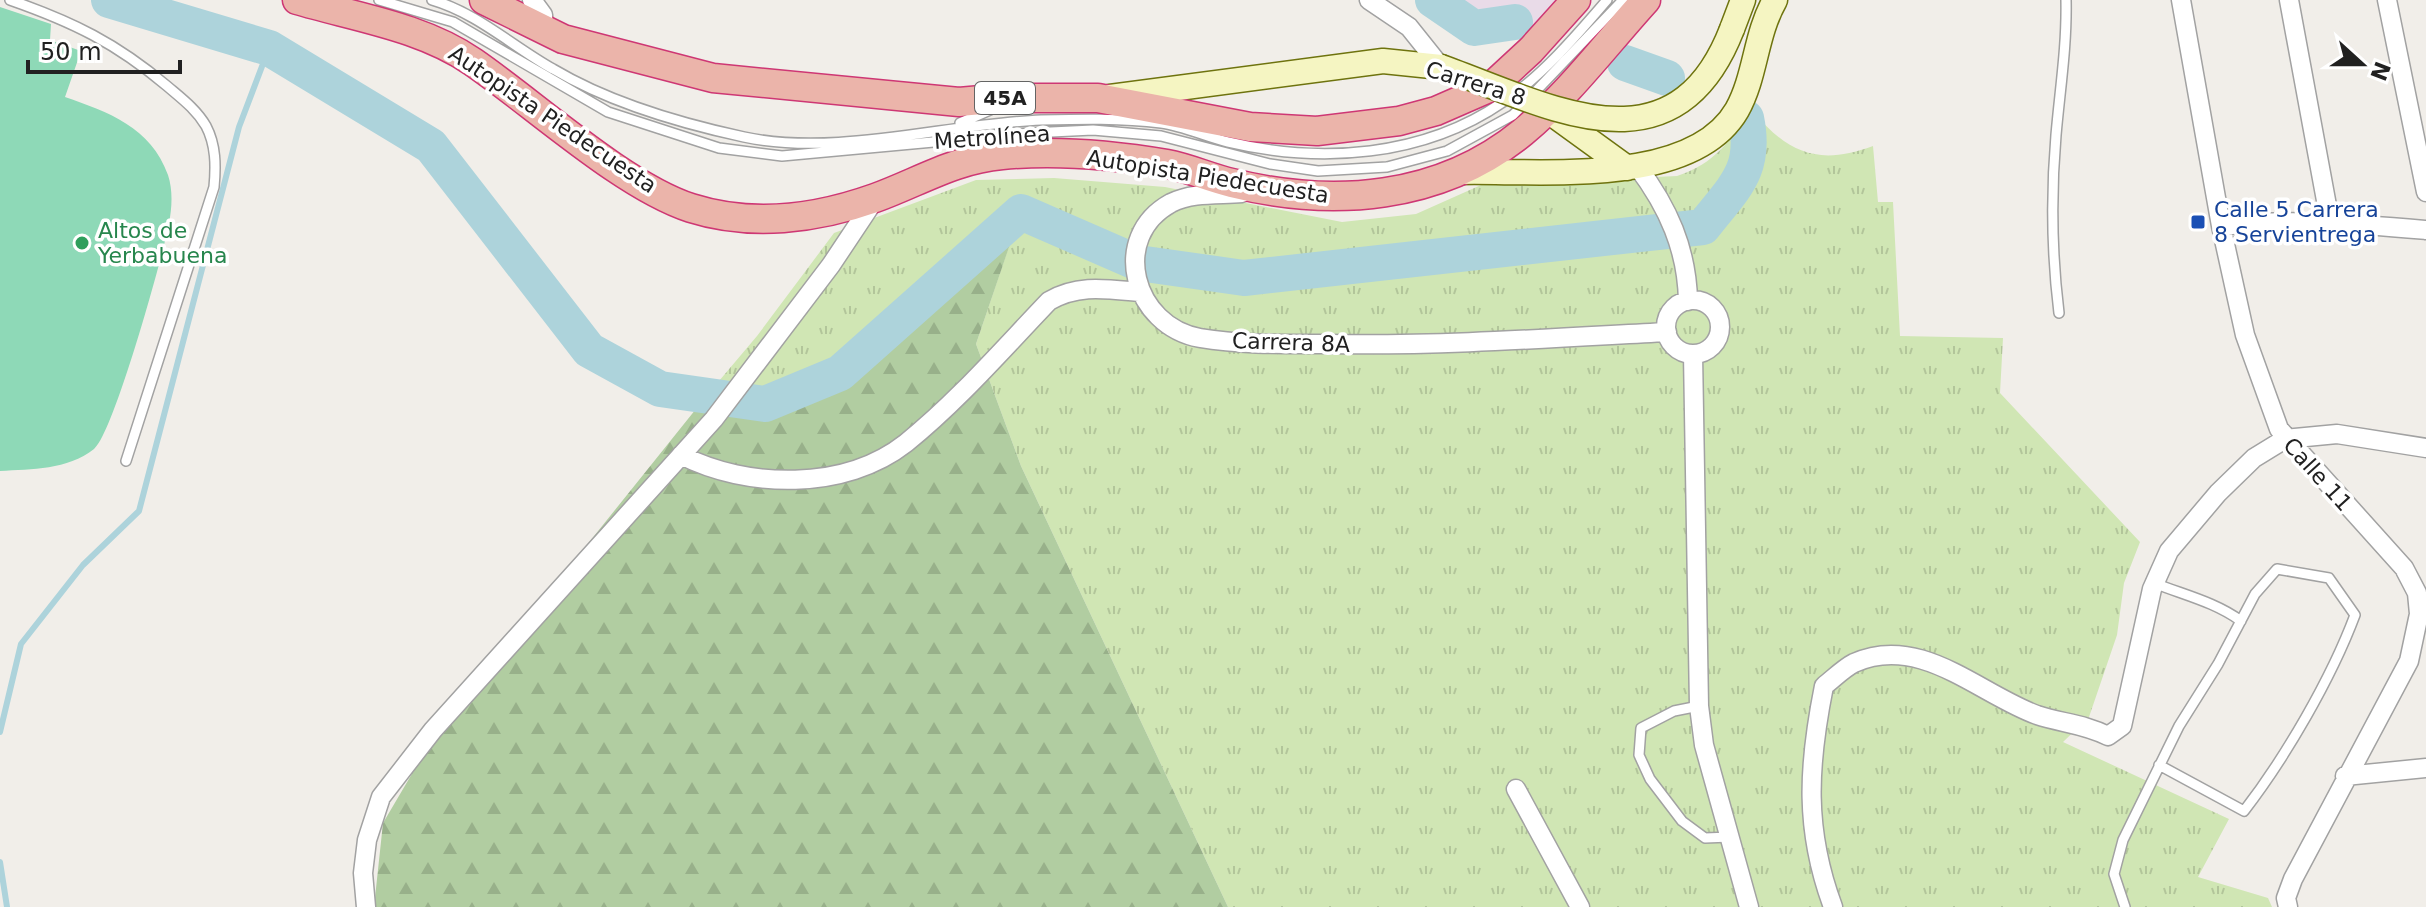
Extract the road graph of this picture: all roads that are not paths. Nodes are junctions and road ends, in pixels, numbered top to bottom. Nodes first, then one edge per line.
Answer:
1 (10, 0) edge
2 (297, 0) edge
3 (379, 0) edge
4 (432, 0) edge
5 (484, 0) edge
6 (532, 0) edge
7 (1369, 0) edge
8 (1607, 0) edge
9 (1623, 0) edge
10 (1646, 0) edge
11 (1743, 0) edge
12 (2066, 0) edge
13 (2181, 0) edge
14 (2289, 0) edge
15 (2387, 0) edge
16 (1580, 7) edge
17 (1769, 7) edge
18 (1609, 28) junction
19 (544, 32) junction
20 (1540, 55) junction
21 (1441, 67) junction
22 (1568, 74) junction
23 (1004, 98) junction
24 (1098, 98) junction
25 (1547, 110) junction
26 (949, 128) junction
27 (1637, 166) junction
28 (2423, 168) edge
29 (1459, 172) junction
30 (1273, 191) junction
31 (2426, 192) edge
32 (875, 198) junction
33 (2330, 222) junction
34 (2221, 226) junction
35 (2426, 230) edge
36 (1139, 292) junction
37 (1688, 301) junction
38 (2059, 313) dead end
39 (1667, 332) junction
40 (1693, 354) junction
41 (2285, 439) junction
42 (2426, 448) edge
43 (681, 455) junction
44 (126, 461) dead end
45 (2154, 583) junction
46 (2241, 621) junction
47 (2421, 634) edge
48 (1699, 706) junction
49 (2159, 765) junction
50 (2426, 768) edge
51 (2345, 776) junction
52 (1516, 789) dead end
53 (1730, 837) junction
54 (366, 907) edge
55 (1580, 907) edge
56 (1749, 907) edge
57 (1833, 907) edge
58 (2125, 907) edge
59 (2288, 907) edge

1 - 44 lane
2 - 32 highway, Autopista Piedecuesta
3 - 22 lane, Metrolínea
4 - 26 lane, Metrolínea
5 - 19 highway, 45A
6 - 19 street
7 - 21 street
8 - 16 lane
9 - 18 lane
10 - 18 highway, Autopista Piedecuesta
11 - 21 main road, Carrera 8, bridge
12 - 38 lane
13 - 34 street, Calle 11
14 - 33 street
15 - 28 street
16 - 20 highway, 45A
17 - 27 main road
18 - 22 highway, Autopista Piedecuesta
19 - 23 highway, 45A
20 - 24 highway, 45A
20 - 26 lane, Metrolínea
21 - 24 main road, Carrera 8
22 - 25 highway, Autopista Piedecuesta
23 - 24 highway, 45A
23 - 26 lane
25 - 27 main road, Carrera 8
25 - 29 highway, Autopista Piedecuesta
27 - 29 main road
27 - 37 street
28 - 31 street
29 - 30 highway, Autopista Piedecuesta
30 - 32 highway, Autopista Piedecuesta
30 - 36 street, Carrera 8A
32 - 43 street
33 - 34 street
33 - 35 street
34 - 41 street, Calle 11
36 - 39 street, Carrera 8A
36 - 43 street
37 - 39 street
37 - 40 street
39 - 40 street
40 - 48 street
41 - 42 street
41 - 45 street
41 - 47 street, Calle 11
43 - 54 street
45 - 46 lane
45 - 57 street
46 - 49 lane
46 - 49 lane
47 - 51 street, Calle 11
48 - 53 street
48 - 53 lane
49 - 58 lane
50 - 51 street
51 - 59 street, Calle 11
52 - 55 street
53 - 56 street

